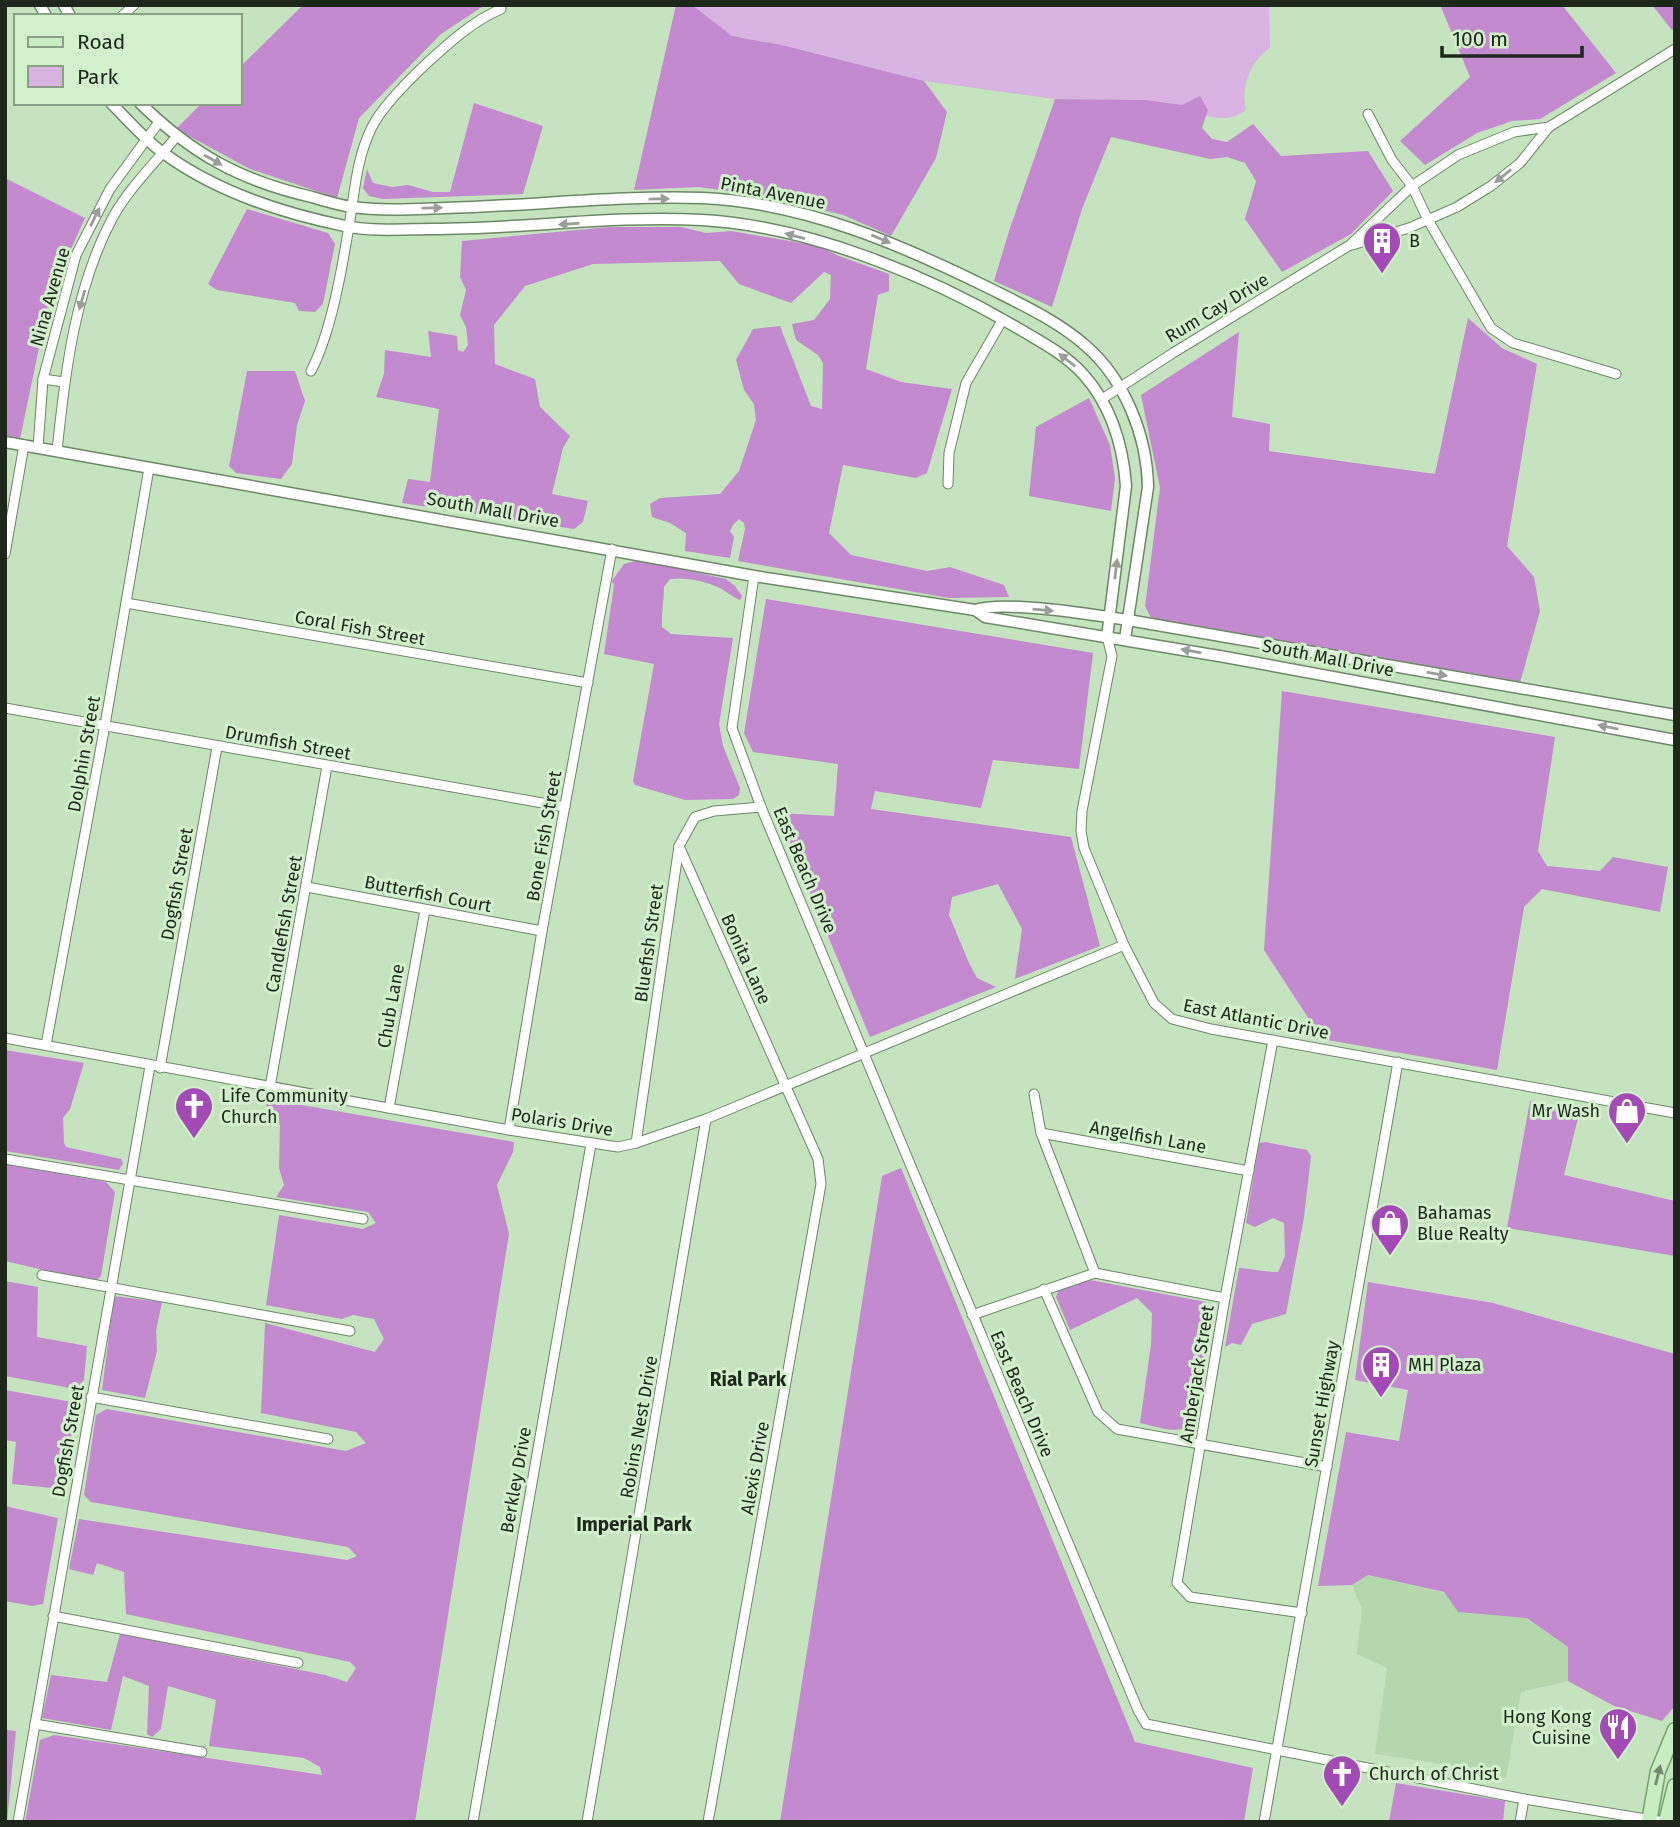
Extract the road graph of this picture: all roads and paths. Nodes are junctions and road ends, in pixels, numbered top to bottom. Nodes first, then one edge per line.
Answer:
1 (501, 9) dead end
2 (1675, 49) edge
3 (113, 105) edge
4 (142, 105) edge
5 (1368, 114) dead end
6 (159, 122) junction
7 (1549, 127) junction
8 (176, 136) junction
9 (147, 138) junction
10 (163, 153) junction
11 (1412, 186) junction
12 (110, 189) junction
13 (704, 198) junction
14 (126, 199) junction
15 (352, 207) junction
16 (704, 220) junction
17 (1428, 220) junction
18 (349, 227) junction
19 (1350, 245) junction
20 (1003, 319) junction
21 (312, 371) dead end
22 (1616, 374) dead end
23 (43, 379) junction
24 (64, 382) junction
25 (1119, 388) junction
26 (1102, 399) junction
27 (5, 442) edge
28 (24, 445) junction
29 (38, 448) junction
30 (57, 451) junction
31 (149, 468) junction
32 (948, 484) dead end
33 (612, 549) junction
34 (5, 554) edge
35 (754, 576) junction
36 (126, 603) junction
37 (975, 610) junction
38 (1110, 618) junction
39 (1128, 620) junction
40 (1107, 637) junction
41 (1228, 638) junction
42 (1125, 639) junction
43 (1112, 656) junction
44 (1225, 657) junction
45 (588, 683) junction
46 (5, 708) edge
47 (1675, 715) edge
48 (105, 725) junction
49 (1675, 740) edge
50 (217, 747) junction
51 (327, 766) junction
52 (565, 807) junction
53 (761, 807) junction
54 (679, 846) junction
55 (307, 887) junction
56 (425, 910) junction
57 (542, 932) junction
58 (1124, 945) junction
59 (5, 1038) edge
60 (1273, 1040) junction
61 (46, 1045) junction
62 (865, 1053) junction
63 (1398, 1062) junction
64 (150, 1066) junction
65 (160, 1068) junction
66 (784, 1085) junction
67 (270, 1087) junction
68 (1034, 1094) dead end
69 (388, 1108) junction
70 (1675, 1113) edge
71 (706, 1119) junction
72 (509, 1130) junction
73 (1041, 1133) junction
74 (636, 1143) junction
75 (591, 1144) junction
76 (5, 1159) edge
77 (1249, 1171) junction
78 (128, 1180) junction
79 (363, 1219) dead end
80 (1095, 1273) junction
81 (42, 1275) dead end
82 (110, 1287) junction
83 (1044, 1289) junction
84 (1225, 1298) junction
85 (972, 1315) junction
86 (351, 1331) dead end
87 (91, 1397) junction
88 (328, 1439) dead end
89 (1202, 1444) junction
90 (1327, 1466) junction
91 (1303, 1613) junction
92 (53, 1616) junction
93 (298, 1662) dead end
94 (35, 1724) junction
95 (1675, 1730) edge
96 (1276, 1751) junction
97 (202, 1752) dead end
98 (1675, 1786) edge
99 (1524, 1799) junction
100 (1657, 1821) edge
101 (18, 1822) edge
102 (473, 1822) edge
103 (587, 1822) edge
104 (708, 1822) edge
105 (1264, 1822) edge
106 (1520, 1822) edge

1 - 15 street
2 - 7 street, Rum Cay Drive
3 - 9 street, Pinta Avenue
4 - 6 street, Pinta Avenue
5 - 11 street
6 - 8 street, Pinta Avenue
6 - 9 street, Nina Avenue
7 - 11 street, Rum Cay Drive
7 -> 17 street, Rum Cay Drive
8 - 10 street, Nina Avenue
8 -> 15 street, Pinta Avenue
9 - 10 street, Pinta Avenue
9 - 12 street, Nina Avenue
10 - 14 street, Nina Avenue
10 - 18 street, Pinta Avenue
11 - 17 street
11 - 19 street, Rum Cay Drive
12 - 14 street
23 -> 12 street, Nina Avenue
15 -> 13 street, Pinta Avenue
13 - 16 street
13 -> 25 street, Pinta Avenue
14 -> 24 street, Nina Avenue
15 - 18 street
16 -> 18 street, Pinta Avenue
20 -> 16 street, Pinta Avenue
17 - 19 street, Rum Cay Drive
17 - 22 street
18 - 21 street
19 - 25 street, Rum Cay Drive
26 -> 20 street, Pinta Avenue
20 - 32 street
23 - 24 street
23 - 29 street, Nina Avenue
24 - 30 street, Nina Avenue
25 - 26 street, Rum Cay Drive
25 - 39 street, Pinta Avenue
38 -> 26 street, Pinta Avenue
27 - 28 street, South Mall Drive
28 - 29 street, South Mall Drive
28 - 34 street
29 - 30 street, South Mall Drive
30 - 31 street, South Mall Drive
31 - 33 street, South Mall Drive
31 - 36 street, Dolphin Street
33 - 35 street, South Mall Drive
33 - 45 street, Bone Fish Street
35 - 37 street, South Mall Drive
35 - 53 street, East Beach Drive
36 - 45 street, Coral Fish Street
36 - 48 street, Dolphin Street
37 -> 38 street, South Mall Drive
37 - 40 street, South Mall Drive
38 - 39 street, South Mall Drive
38 - 40 street, Pinta Avenue
39 - 41 street, South Mall Drive
39 - 42 street, Pinta Avenue
40 - 42 street, South Mall Drive
40 - 43 street, East Atlantic Drive
41 - 44 street
41 -> 47 street, South Mall Drive
42 - 43 street, East Atlantic Drive
44 -> 42 street, South Mall Drive
43 - 58 street, East Atlantic Drive
49 -> 44 street, South Mall Drive
45 - 52 street, Bone Fish Street
46 - 48 street, Drumfish Street
48 - 50 street, Drumfish Street
48 - 61 street, Dolphin Street
50 - 51 street, Drumfish Street
50 - 65 street, Dogfish Street
51 - 52 street, Drumfish Street
51 - 55 street, Candlefish Street
52 - 57 street, Bone Fish Street
53 - 54 street, Bluefish Street
53 - 62 street, East Beach Drive
54 - 66 street, Bonita Lane
54 - 74 street, Bluefish Street
55 - 56 street, Butterfish Court
55 - 67 street, Candlefish Street
56 - 57 street, Butterfish Court
56 - 69 street, Chub Lane
57 - 72 street, Bone Fish Street
58 - 60 street, East Atlantic Drive
58 - 62 street, Polaris Drive
59 - 61 street, Polaris Drive
60 - 63 street, East Atlantic Drive
60 - 77 street, Amberjack Street
61 - 64 street, Polaris Drive
62 - 66 street, Polaris Drive
62 - 85 street, East Beach Drive
63 - 70 street, East Atlantic Drive
63 - 90 street, Sunset Highway
64 - 65 street, Polaris Drive
64 - 78 street, Dogfish Street
65 - 67 street, Polaris Drive
66 - 71 street, Polaris Drive
66 - 104 street, Alexis Drive
67 - 69 street, Polaris Drive
68 - 73 street
69 - 72 street, Polaris Drive
71 - 74 street, Polaris Drive
71 - 103 street, Robins Nest Drive
72 - 75 street, Polaris Drive
73 - 77 street, Angelfish Lane
73 - 80 street
74 - 75 street, Polaris Drive
75 - 102 street, Berkley Drive
76 - 78 street
77 - 84 street, Amberjack Street
78 - 79 street
78 - 82 street, Dogfish Street
80 - 83 street
80 - 84 street
81 - 82 street
82 - 86 street
82 - 87 street, Dogfish Street
83 - 85 street
83 - 89 street
84 - 89 street, Amberjack Street
85 - 96 street, East Beach Drive
87 - 88 street
87 - 92 street, Dogfish Street
89 - 90 street
89 - 91 street, Amberjack Street
90 - 91 street, Sunset Highway
91 - 96 street, Sunset Highway
92 - 93 street
92 - 94 street, Dogfish Street
94 - 97 street
94 - 101 street, Dogfish Street
100 -> 95 main road
96 - 99 street, East Beach Drive
96 - 105 street, Sunset Highway
98 - 100 main road
99 - 100 street, East Beach Drive
99 - 106 street

